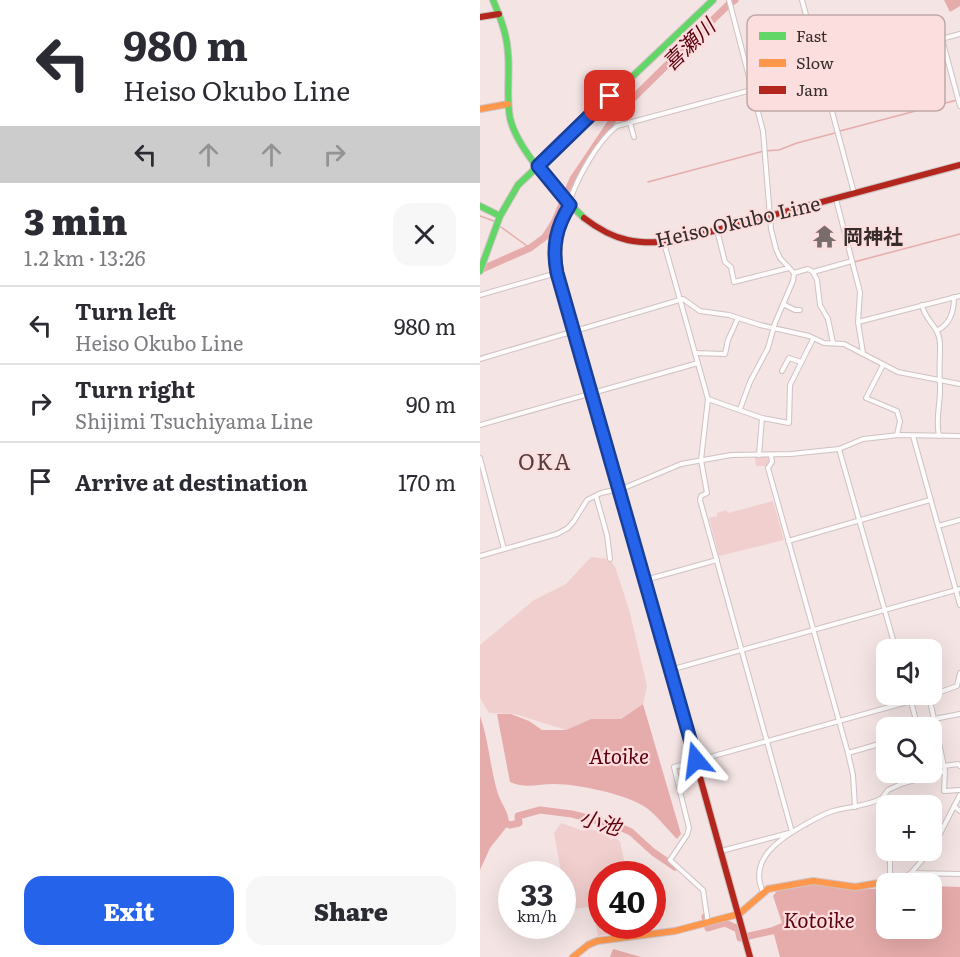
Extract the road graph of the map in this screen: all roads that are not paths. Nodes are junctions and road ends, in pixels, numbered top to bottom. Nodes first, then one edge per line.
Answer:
1 (493, 0) edge
2 (713, 0) edge
3 (729, 0) edge
4 (802, 0) edge
5 (499, 14) junction
6 (806, 15) edge
7 (480, 17) edge
8 (960, 34) edge
9 (945, 38) edge
10 (945, 50) edge
11 (747, 67) edge
12 (747, 92) edge
13 (508, 104) junction
14 (960, 106) edge
15 (480, 109) edge
16 (758, 111) edge
17 (831, 111) edge
18 (630, 123) junction
19 (634, 137) dead end
20 (960, 165) edge
21 (538, 166) junction
22 (854, 194) junction
23 (836, 199) junction
24 (569, 204) junction
25 (480, 206) edge
26 (500, 216) junction
27 (771, 216) junction
28 (717, 230) junction
29 (664, 243) junction
30 (852, 261) junction
31 (481, 268) edge
32 (789, 268) junction
33 (813, 272) junction
34 (557, 273) junction
35 (794, 273) junction
36 (480, 295) edge
37 (954, 297) junction
38 (960, 297) edge
39 (680, 300) junction
40 (783, 304) junction
41 (922, 305) junction
42 (800, 310) dead end
43 (738, 318) junction
44 (858, 322) junction
45 (774, 327) junction
46 (938, 330) junction
47 (574, 332) junction
48 (813, 339) junction
49 (833, 343) junction
50 (695, 353) junction
51 (863, 354) junction
52 (480, 359) edge
53 (801, 362) junction
54 (698, 363) junction
55 (883, 365) junction
56 (782, 371) dead end
57 (939, 381) junction
58 (960, 384) edge
59 (592, 392) junction
60 (708, 399) junction
61 (740, 409) junction
62 (762, 418) junction
63 (480, 425) edge
64 (897, 435) junction
65 (913, 436) junction
66 (939, 436) junction
67 (960, 436) edge
68 (839, 449) junction
69 (759, 455) junction
70 (771, 455) junction
71 (480, 458) edge
72 (701, 460) junction
73 (620, 489) junction
74 (596, 496) junction
75 (930, 500) junction
76 (860, 520) junction
77 (960, 520) edge
78 (938, 526) junction
79 (788, 541) junction
80 (504, 549) junction
81 (480, 556) edge
82 (610, 559) dead end
83 (717, 560) junction
84 (645, 580) junction
85 (958, 590) edge
86 (960, 605) edge
87 (885, 609) junction
88 (814, 630) junction
89 (893, 639) edge
90 (742, 649) junction
91 (670, 670) junction
92 (960, 674) edge
93 (959, 687) edge
94 (942, 692) edge
95 (892, 705) edge
96 (960, 714) edge
97 (942, 717) edge
98 (839, 720) junction
99 (768, 740) junction
100 (876, 745) edge
101 (848, 753) junction
102 (942, 759) edge
103 (696, 760) junction
104 (960, 766) edge
105 (944, 769) junction
106 (960, 790) edge
107 (884, 795) edge
108 (960, 795) edge
109 (876, 801) edge
110 (855, 807) junction
111 (954, 807) junction
112 (960, 811) edge
113 (942, 829) edge
114 (792, 832) junction
115 (721, 851) junction
116 (921, 861) edge
117 (910, 873) edge
118 (942, 874) edge
119 (960, 874) edge
120 (876, 884) edge
121 (763, 892) junction
122 (739, 914) junction
123 (708, 923) junction
124 (573, 957) edge
125 (750, 957) edge

1 - 5 street, Heiso Okubo Line
2 - 21 street
3 - 11 street
4 - 6 street
5 - 7 street
5 - 13 street, Heiso Okubo Line
8 - 9 street
10 - 14 street
12 - 18 street
13 - 15 street
13 - 21 street, Heiso Okubo Line
16 - 27 street
17 - 22 street
18 - 19 street
18 - 24 street
20 - 22 street, Heiso Okubo Line
21 - 24 street, Heiso Okubo Line
21 - 26 street
22 - 23 street, Heiso Okubo Line
23 - 27 street, Heiso Okubo Line
23 - 30 street
24 - 29 street, Heiso Okubo Line
24 - 34 street
25 - 26 street
26 - 31 street
27 - 28 street, Heiso Okubo Line
27 - 32 street
28 - 29 street, Heiso Okubo Line
28 - 32 street
29 - 39 street
30 - 33 street
30 - 44 street
32 - 35 street
33 - 35 street
33 - 49 street
34 - 36 street
34 - 47 street
35 - 40 street
37 - 38 street
37 - 41 street
37 - 46 street
39 - 43 street
39 - 47 street
39 - 50 street
40 - 42 street
40 - 45 street
41 - 44 street
41 - 46 street
43 - 45 street
43 - 50 street
44 - 51 street
45 - 48 street
45 - 61 street
46 - 57 street
47 - 52 street
47 - 59 street
48 - 49 street
48 - 53 street
49 - 51 street
50 - 54 street
51 - 55 street
53 - 56 street
53 - 62 street
54 - 59 street
54 - 60 street
55 - 57 street
55 - 64 street
57 - 58 street
57 - 66 street
59 - 63 street
59 - 73 street
60 - 61 street
60 - 72 street
61 - 62 street
62 - 69 street
64 - 65 street
64 - 68 street
65 - 66 street
65 - 75 street
66 - 67 street
68 - 70 street
68 - 76 street
69 - 70 street
69 - 72 street
70 - 79 street
71 - 80 street
72 - 73 street
72 - 83 street
73 - 74 street
73 - 84 street
74 - 80 street
74 - 82 street
75 - 76 street
75 - 78 street
76 - 79 street
76 - 87 street
77 - 78 street
78 - 85 street
79 - 88 street
80 - 81 street
83 - 84 street
83 - 90 street
84 - 91 street
85 - 86 street
85 - 87 street
87 - 88 street
87 - 89 street
88 - 90 street
88 - 98 street
90 - 91 street
90 - 99 street
91 - 103 street
92 - 93 street
93 - 94 street
95 - 98 street
96 - 97 street
98 - 99 street
98 - 101 street
99 - 103 street
99 - 114 street
100 - 101 street
101 - 110 street
102 - 105 street
103 - 115 street
103 - 123 street
104 - 105 street
105 - 106 street
105 - 107 street
108 - 111 street
109 - 110 street
110 - 114 street
111 - 112 street
111 - 113 street
114 - 115 street
114 - 121 street
115 - 122 street
116 - 117 street
118 - 119 street
120 - 121 street
121 - 122 street
122 - 123 street
122 - 125 street
123 - 124 street

